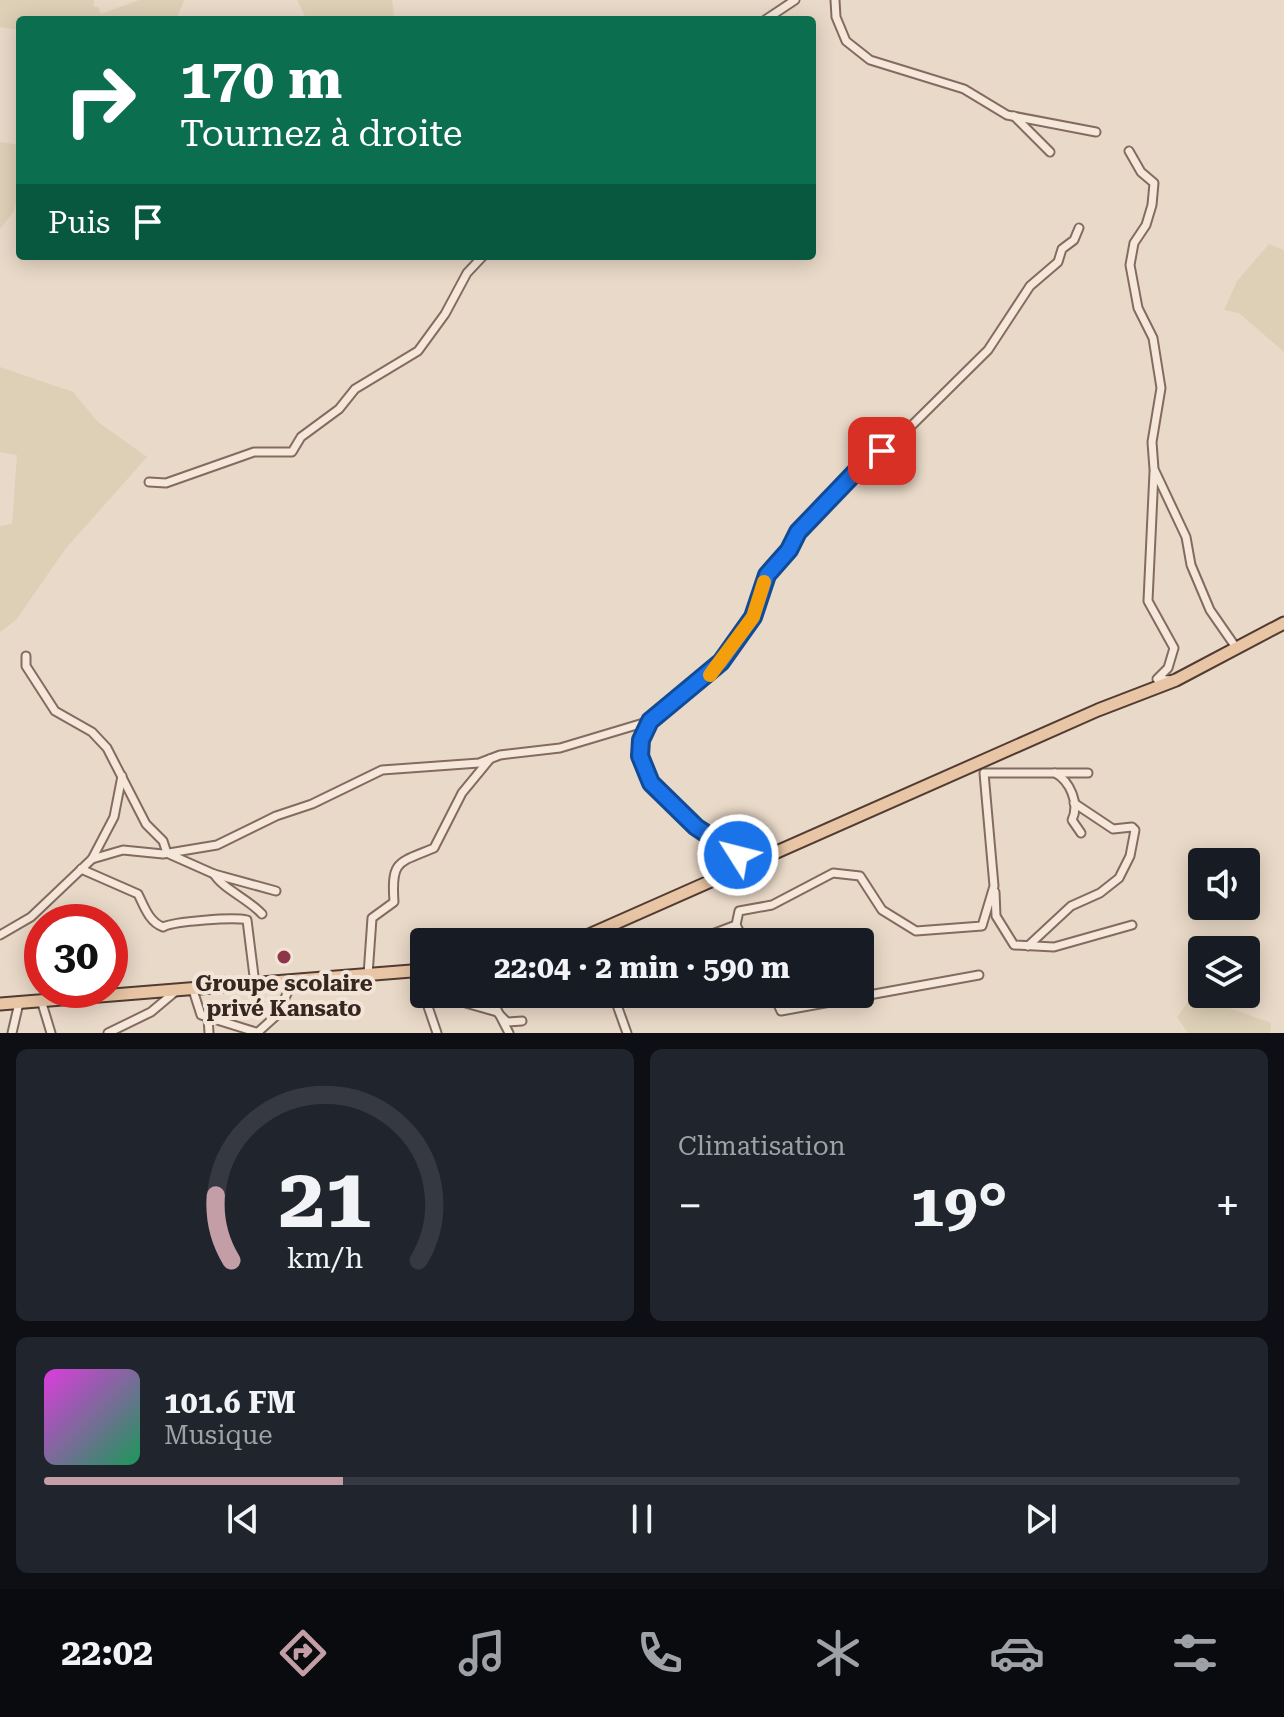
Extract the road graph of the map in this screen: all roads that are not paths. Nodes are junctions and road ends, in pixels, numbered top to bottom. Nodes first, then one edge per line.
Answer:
1 (795, 0) edge
2 (835, 0) edge
3 (771, 16) edge
4 (1014, 116) junction
5 (1096, 132) dead end
6 (1129, 151) dead end
7 (1050, 152) dead end
8 (1079, 228) dead end
9 (479, 260) edge
10 (1154, 469) junction
11 (149, 482) dead end
12 (1284, 623) edge
13 (1235, 646) junction
14 (26, 656) dead end
15 (1176, 680) junction
16 (650, 721) junction
17 (490, 759) junction
18 (970, 767) junction
19 (1049, 771) junction
20 (984, 773) junction
21 (1088, 773) dead end
22 (122, 776) junction
23 (1074, 803) junction
24 (1081, 833) dead end
25 (167, 853) junction
26 (738, 855) dead end
27 (92, 859) junction
28 (81, 869) junction
29 (214, 874) junction
30 (994, 886) junction
31 (276, 891) dead end
32 (262, 914) dead end
33 (736, 925) junction
34 (1132, 925) dead end
35 (610, 926) joint
36 (605, 928) edge
37 (728, 928) edge
38 (738, 928) edge
39 (0, 935) edge
40 (1028, 946) junction
41 (410, 971) edge
42 (368, 975) junction
43 (979, 975) dead end
44 (292, 983) junction
45 (255, 984) junction
46 (178, 990) junction
47 (193, 990) junction
48 (128, 994) edge
49 (874, 994) edge
50 (24, 1002) edge
51 (19, 1003) junction
52 (0, 1004) edge
53 (43, 1008) edge
54 (429, 1008) edge
55 (495, 1008) edge
56 (617, 1008) edge
57 (780, 1008) edge
58 (798, 1008) edge
59 (497, 1012) junction
60 (208, 1017) junction
61 (522, 1021) dead end
62 (624, 1032) edge
63 (12, 1033) edge
64 (51, 1033) edge
65 (108, 1033) edge
66 (209, 1033) edge
67 (258, 1033) edge
68 (437, 1033) edge
69 (509, 1033) edge

1 - 3 street
2 - 4 street
4 - 5 street
4 - 7 street
6 - 10 street
8 - 16 street
9 - 11 street
10 - 13 street
10 - 15 street
12 - 13 main road
13 - 15 main road
14 - 22 street
15 - 18 main road
16 - 17 street
16 - 26 street
17 - 25 street
17 - 42 street
18 - 20 street
18 - 35 main road
19 - 20 street
19 - 21 street
19 - 23 street
20 - 30 street
22 - 25 street
22 - 27 street
23 - 24 street
23 - 40 street
25 - 27 street
25 - 29 street
27 - 28 street
28 - 39 street
28 - 45 street
29 - 31 street
29 - 32 street
30 - 33 street
30 - 40 street
33 - 37 street
33 - 38 street
34 - 40 street
35 - 36 main road
41 - 42 main road
42 - 44 main road
43 - 49 street
44 - 45 main road
44 - 67 street
45 - 47 main road
46 - 47 main road
46 - 48 main road
46 - 65 street
47 - 60 street
50 - 51 main road
51 - 52 main road
51 - 63 street
53 - 64 street
54 - 68 street
55 - 59 street
56 - 62 street
57 - 58 street
59 - 61 street
59 - 69 street
60 - 66 street
60 - 67 street

